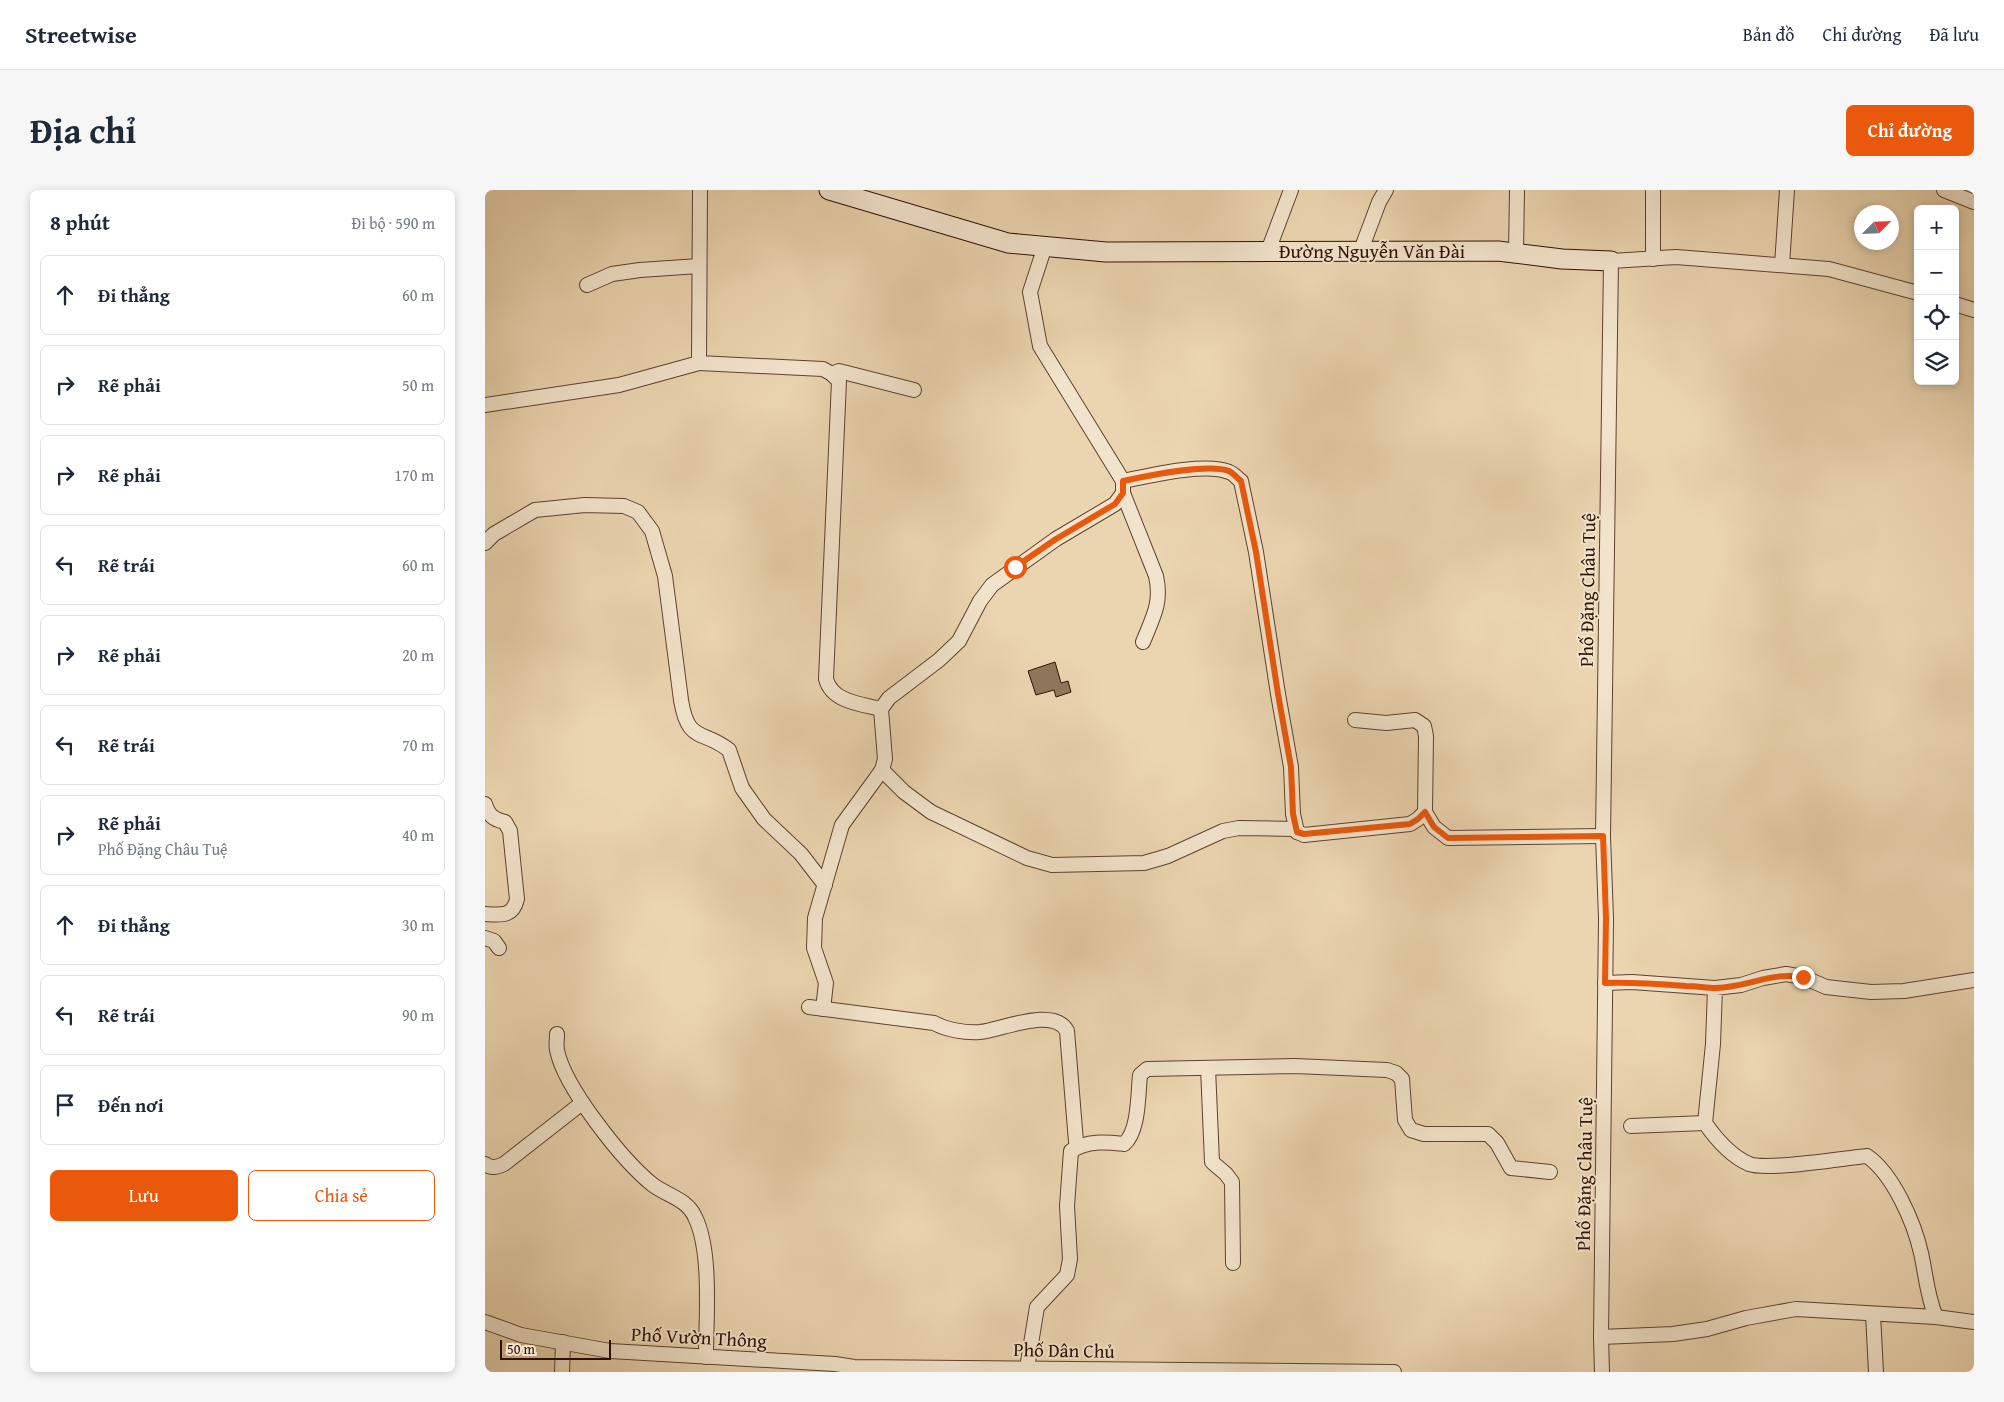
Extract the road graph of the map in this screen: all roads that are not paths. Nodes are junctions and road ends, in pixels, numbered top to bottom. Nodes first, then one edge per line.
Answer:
1 (700, 190) edge
2 (829, 190) edge
3 (1291, 190) edge
4 (1387, 190) edge
5 (1517, 190) edge
6 (1653, 190) edge
7 (1787, 190) edge
8 (1948, 191) edge
9 (1974, 202) edge
10 (1045, 246) junction
11 (1361, 250) junction
12 (1268, 251) junction
13 (1515, 253) junction
14 (1653, 258) junction
15 (1611, 261) junction
16 (1782, 265) junction
17 (699, 266) junction
18 (587, 285) dead end
19 (1914, 292) edge
20 (1959, 305) edge
21 (1974, 310) edge
22 (699, 362) junction
23 (832, 374) junction
24 (914, 390) dead end
25 (485, 405) edge
26 (1123, 487) junction
27 (485, 543) edge
28 (1143, 642) dead end
29 (881, 710) junction
30 (1355, 720) dead end
31 (882, 770) junction
32 (485, 804) edge
33 (1425, 812) junction
34 (1297, 832) junction
35 (1603, 836) junction
36 (825, 885) junction
37 (485, 914) edge
38 (485, 938) edge
39 (499, 948) dead end
40 (1605, 980) junction
41 (1974, 980) edge
42 (1715, 988) junction
43 (557, 1034) dead end
44 (1208, 1068) junction
45 (582, 1103) junction
46 (1705, 1123) junction
47 (1631, 1126) dead end
48 (1078, 1146) junction
49 (485, 1164) edge
50 (1550, 1172) dead end
51 (1233, 1263) dead end
52 (1873, 1314) junction
53 (1936, 1317) junction
54 (485, 1322) edge
55 (1974, 1322) edge
56 (1601, 1337) junction
57 (563, 1342) junction
58 (706, 1357) junction
59 (1027, 1368) junction
60 (854, 1369) edge
61 (562, 1372) edge
62 (1394, 1372) edge
63 (1603, 1372) edge
64 (1877, 1372) edge

1 - 17 street
2 - 10 street, Đường Nguyễn Văn Đài
3 - 12 street
4 - 11 street
5 - 13 street
6 - 14 street
7 - 16 street
8 - 9 street
10 - 12 street, Đường Nguyễn Văn Đài
10 - 26 street
11 - 12 street, Đường Nguyễn Văn Đài
11 - 13 street, Đường Nguyễn Văn Đài
13 - 15 street, Đường Nguyễn Văn Đài
14 - 15 street, Đường Nguyễn Văn Đài
14 - 16 street, Đường Nguyễn Văn Đài
15 - 35 street, Phố Đặng Châu Tuệ
16 - 19 street, Đường Nguyễn Văn Đài
17 - 18 street
17 - 22 street
20 - 21 street
22 - 23 street
22 - 25 street
23 - 24 street
23 - 29 street
26 - 28 street
26 - 29 street
26 - 34 street
27 - 36 street
29 - 31 street
30 - 33 street
31 - 34 street
31 - 36 street
32 - 37 street
33 - 34 street
33 - 35 street
35 - 40 street, Phố Đặng Châu Tuệ
36 - 48 street
38 - 39 street
40 - 42 street
40 - 56 street, Phố Đặng Châu Tuệ
41 - 42 street
42 - 46 street
43 - 45 street
44 - 48 street
44 - 50 street
44 - 51 street
45 - 49 street
45 - 58 street
46 - 47 street
46 - 53 street
48 - 59 street
52 - 53 street
52 - 56 street
52 - 64 street
53 - 55 street
54 - 57 street, Phố Vườn Thông
56 - 63 street, Phố Đặng Châu Tuệ
57 - 58 street, Phố Vườn Thông
57 - 61 street
58 - 60 street, Phố Vườn Thông
59 - 60 street, Phố Dân Chủ
59 - 62 street, Phố Dân Chủ

